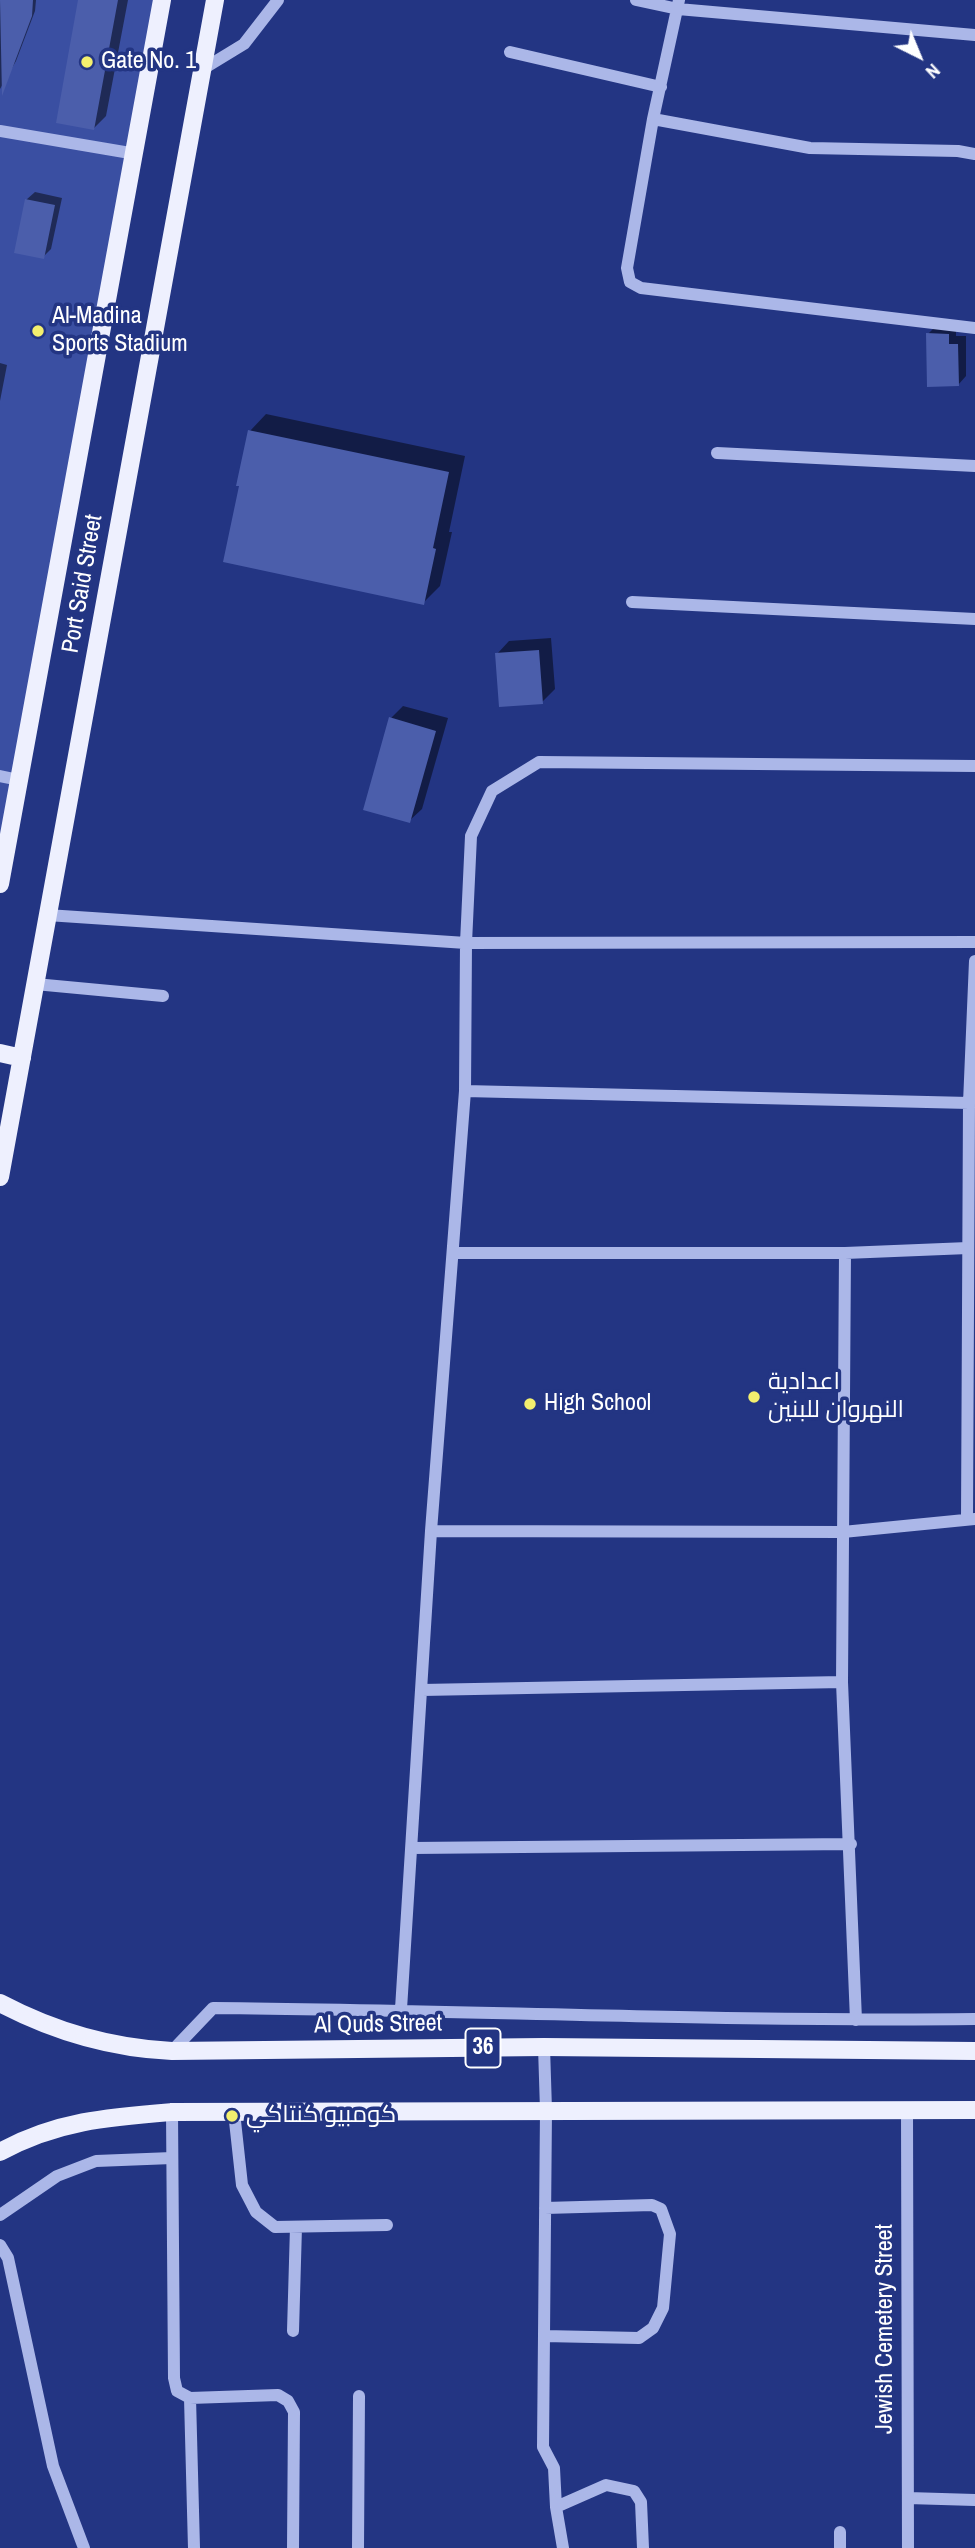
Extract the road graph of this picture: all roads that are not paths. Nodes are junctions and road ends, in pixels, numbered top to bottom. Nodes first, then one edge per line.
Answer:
1 (162, 0) edge
2 (215, 0) edge
3 (278, 0) edge
4 (636, 0) edge
5 (679, 4) edge
6 (975, 35) edge
7 (510, 52) dead end
8 (203, 68) junction
9 (661, 87) junction
10 (653, 119) junction
11 (0, 131) edge
12 (975, 154) edge
13 (136, 155) junction
14 (975, 328) edge
15 (717, 453) dead end
16 (975, 466) edge
17 (632, 603) dead end
18 (975, 619) edge
19 (975, 766) edge
20 (0, 776) edge
21 (19, 780) junction
22 (0, 884) edge
23 (47, 915) junction
24 (975, 942) edge
25 (466, 943) junction
26 (975, 961) edge
27 (35, 984) junction
28 (163, 996) dead end
29 (0, 1053) edge
30 (22, 1058) junction
31 (465, 1091) junction
32 (969, 1103) junction
33 (0, 1177) edge
34 (968, 1248) junction
35 (454, 1253) junction
36 (845, 1254) junction
37 (971, 1519) edge
38 (430, 1531) junction
39 (843, 1532) junction
40 (842, 1682) junction
41 (422, 1690) junction
42 (850, 1844) junction
43 (412, 1848) junction
44 (0, 2003) edge
45 (401, 2009) junction
46 (975, 2019) edge
47 (856, 2020) junction
48 (544, 2047) junction
49 (172, 2051) junction
50 (975, 2051) edge
51 (545, 2110) junction
52 (906, 2110) junction
53 (975, 2110) edge
54 (172, 2112) junction
55 (234, 2112) junction
56 (0, 2152) edge
57 (172, 2158) junction
58 (544, 2208) junction
59 (0, 2214) edge
60 (387, 2225) dead end
61 (296, 2227) junction
62 (0, 2245) edge
63 (293, 2331) dead end
64 (544, 2336) junction
65 (359, 2396) dead end
66 (190, 2398) junction
67 (908, 2498) junction
68 (975, 2500) edge
69 (556, 2507) junction
70 (840, 2532) dead end
71 (84, 2548) edge
72 (194, 2548) edge
73 (293, 2548) edge
74 (358, 2548) edge
75 (562, 2548) edge
76 (643, 2548) edge
77 (840, 2548) edge
78 (908, 2548) edge

1 - 13 main road, Port Said Street
2 - 8 main road, Port Said Street
3 - 8 street
4 - 5 street
5 - 6 street
5 - 9 street
7 - 9 street
8 - 23 main road, Port Said Street
9 - 10 street
10 - 12 street
10 - 14 street
11 - 13 street
13 - 21 main road, Port Said Street
15 - 16 street
17 - 18 street
19 - 25 street
20 - 21 street
21 - 22 main road, Port Said Street
23 - 25 street
23 - 27 main road, Port Said Street
24 - 25 street
25 - 31 street
26 - 32 street
27 - 28 street
27 - 30 main road, Port Said Street
29 - 30 main road
30 - 33 main road, Port Said Street
31 - 32 street
31 - 35 street
32 - 34 street
34 - 36 street
34 - 37 street
35 - 36 street
35 - 38 street
36 - 39 street
37 - 39 street
38 - 39 street
38 - 41 street
39 - 40 street
40 - 41 street
40 - 42 street
41 - 43 street
42 - 43 street
42 - 47 street
43 - 45 street
44 - 49 main road, Al Quds Street / 36
45 - 47 street
45 - 49 street
46 - 47 street
48 - 49 main road, Al Quds Street / 36
48 - 50 main road, Al Quds Street / 36
48 - 51 street
51 - 52 main road
51 - 55 main road
51 - 58 street
52 - 53 main road
52 - 67 street, Jewish Cemetery Street
54 - 55 main road
54 - 56 main road
54 - 57 street
55 - 61 street
57 - 59 street
57 - 66 street
58 - 64 street
58 - 64 street
60 - 61 street
61 - 63 street
62 - 71 street
64 - 69 street
65 - 74 street
66 - 72 street
66 - 73 street
67 - 68 street
67 - 78 street, Jewish Cemetery Street
69 - 75 street
69 - 76 street
70 - 77 street

